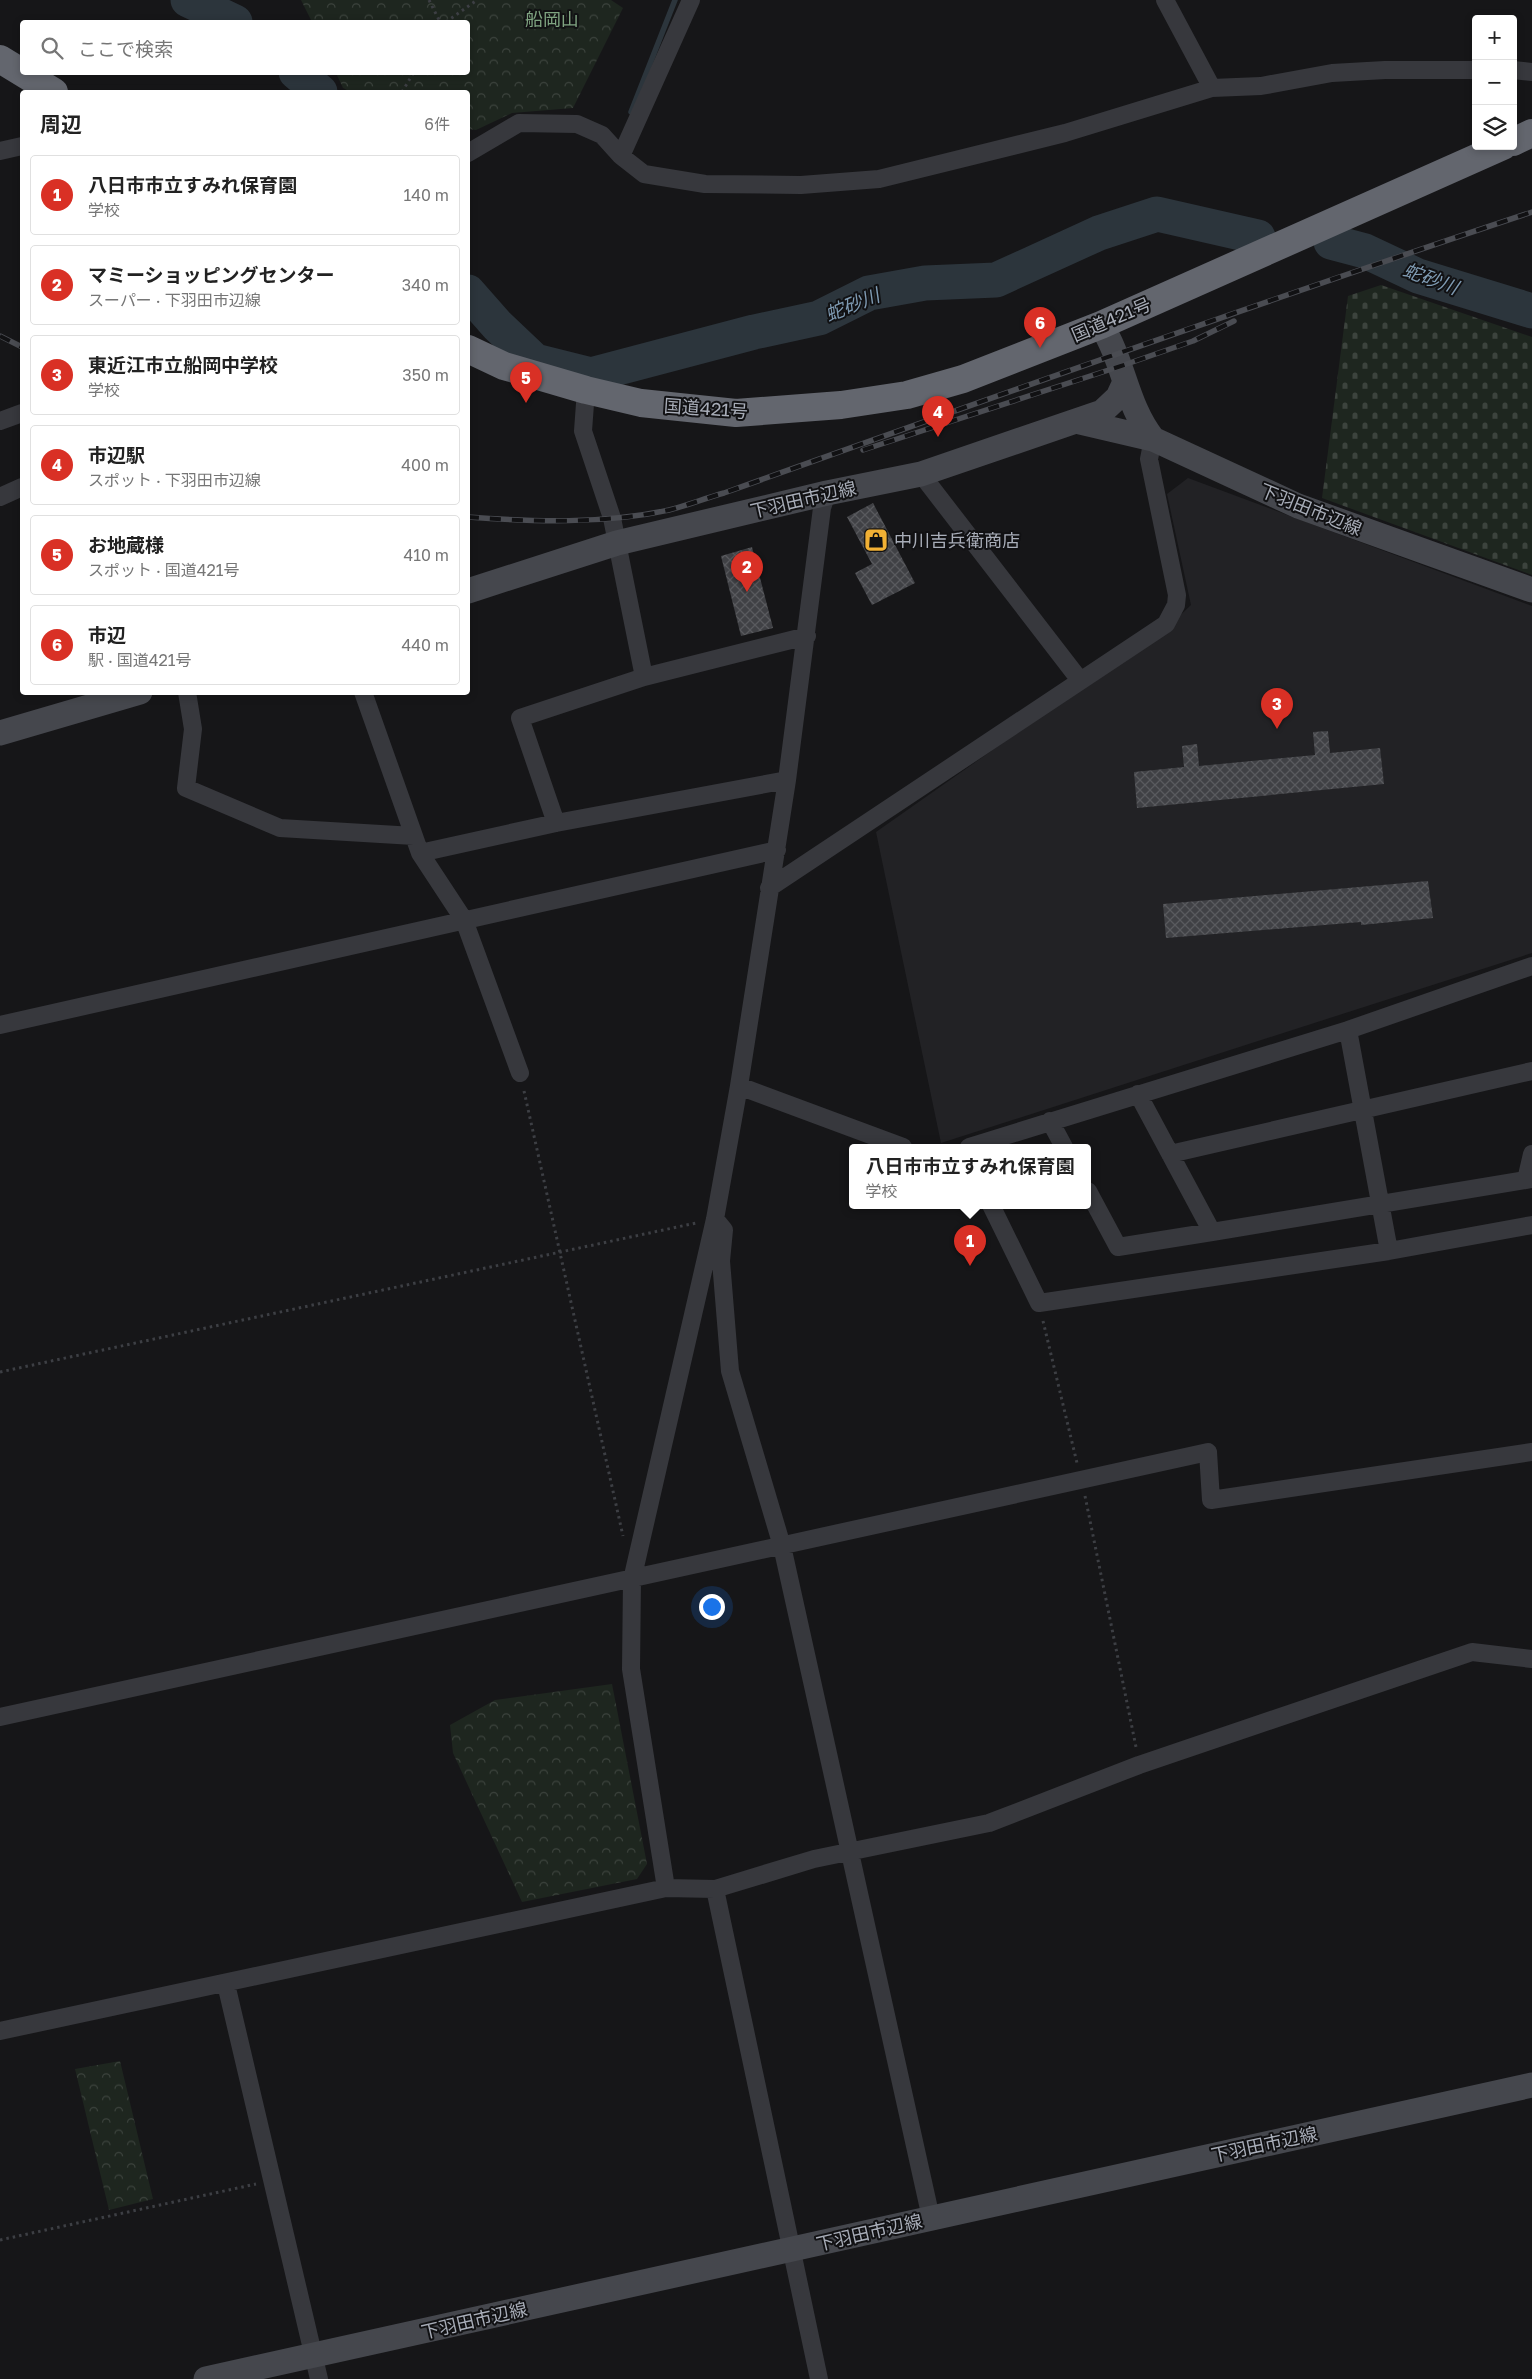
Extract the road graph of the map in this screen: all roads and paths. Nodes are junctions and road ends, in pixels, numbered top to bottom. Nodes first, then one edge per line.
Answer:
1 (429, 0) edge
2 (477, 0) edge
3 (691, 0) edge
4 (1165, 0) edge
5 (439, 20) edge
6 (449, 20) edge
7 (0, 59) edge
8 (1472, 70) edge
9 (1517, 70) edge
10 (20, 71) edge
11 (1532, 72) edge
12 (26, 75) edge
13 (412, 75) edge
14 (1212, 88) junction
15 (51, 90) edge
16 (403, 90) edge
17 (1532, 133) edge
18 (1517, 140) edge
19 (20, 146) edge
20 (1494, 150) edge
21 (0, 151) edge
22 (470, 152) edge
23 (621, 156) junction
24 (1101, 325) junction
25 (470, 350) edge
26 (1124, 384) junction
27 (586, 390) junction
28 (20, 414) edge
29 (0, 421) edge
30 (1076, 421) junction
31 (1153, 439) junction
32 (920, 474) junction
33 (827, 493) junction
34 (617, 543) junction
35 (1532, 590) edge
36 (470, 591) edge
37 (807, 636) junction
38 (644, 677) junction
39 (1079, 680) junction
40 (130, 695) edge
41 (187, 695) edge
42 (364, 695) edge
43 (0, 733) edge
44 (787, 780) junction
45 (556, 823) junction
46 (414, 836) junction
47 (777, 850) junction
48 (420, 853) junction
49 (769, 888) junction
50 (464, 920) junction
51 (1532, 966) edge
52 (0, 1025) edge
53 (1348, 1030) junction
54 (1532, 1071) edge
55 (520, 1073) joint
56 (739, 1086) junction
57 (1138, 1094) junction
58 (1363, 1109) junction
59 (1050, 1121) junction
60 (895, 1144) edge
61 (978, 1144) edge
62 (1062, 1144) edge
63 (1170, 1154) junction
64 (1532, 1154) edge
65 (1529, 1179) edge
66 (1091, 1197) edge
67 (1381, 1205) junction
68 (993, 1209) edge
69 (715, 1219) junction
70 (1532, 1225) edge
71 (1212, 1232) junction
72 (1389, 1251) junction
73 (1039, 1303) junction
74 (0, 1372) edge
75 (1532, 1452) edge
76 (1081, 1480) junction
77 (624, 1541) dead end
78 (782, 1546) junction
79 (632, 1580) junction
80 (1532, 1659) edge
81 (0, 1717) edge
82 (1139, 1765) junction
83 (849, 1852) junction
84 (666, 1888) junction
85 (715, 1889) junction
86 (226, 1984) junction
87 (0, 2031) edge
88 (1532, 2085) edge
89 (272, 2180) junction
90 (930, 2218) junction
91 (0, 2240) edge
92 (793, 2248) junction
93 (317, 2367) edge
94 (206, 2379) edge
95 (819, 2379) edge

1 - 5 path
2 - 6 path
3 - 23 street
4 - 14 street
7 - 10 highway
8 - 14 street
9 - 11 street
12 - 15 highway
13 - 16 path
14 - 23 street
17 - 18 highway
19 - 21 street
20 - 24 highway, 国道421号
22 - 23 street
24 - 26 main road
24 - 27 highway, 国道421号
25 - 27 highway, 国道421号
26 - 30 main road, 下羽田市辺線
26 - 31 main road
27 - 34 street
28 - 29 street
30 - 31 main road, 下羽田市辺線
30 - 32 main road, 下羽田市辺線
31 - 35 main road, 下羽田市辺線
31 - 39 street
32 - 33 main road, 下羽田市辺線
32 - 39 street
33 - 34 main road, 下羽田市辺線
33 - 37 street
34 - 36 main road, 下羽田市辺線
34 - 38 street
37 - 38 street
37 - 44 street
38 - 45 street
39 - 49 street
40 - 43 main road
41 - 46 street
42 - 46 street
44 - 45 street
44 - 47 street
45 - 48 street
46 - 48 street
47 - 49 street
47 - 50 street
48 - 50 street
49 - 56 street
50 - 52 street
50 - 55 street
51 - 53 street
53 - 57 street
53 - 58 street
54 - 58 street
55 - 77 path
56 - 60 street
56 - 69 street
57 - 59 street
57 - 63 street
58 - 63 street
58 - 67 street
59 - 61 street
59 - 62 street
63 - 71 street
64 - 65 street
65 - 67 street
66 - 71 street
67 - 71 street
67 - 72 street
68 - 73 street
69 - 74 path
69 - 78 street
69 - 79 street
70 - 72 street
72 - 73 street
73 - 76 path
75 - 76 street
76 - 78 street
76 - 82 path
78 - 79 street
78 - 83 street
79 - 81 street
79 - 84 street
80 - 82 street
82 - 83 street
83 - 85 street
83 - 90 street
84 - 85 street
84 - 86 street
85 - 92 street
86 - 87 street
86 - 89 street
88 - 90 main road, 下羽田市辺線
89 - 91 path
89 - 93 street
90 - 92 main road, 下羽田市辺線
92 - 93 main road, 下羽田市辺線
92 - 95 street
93 - 94 main road, 下羽田市辺線

